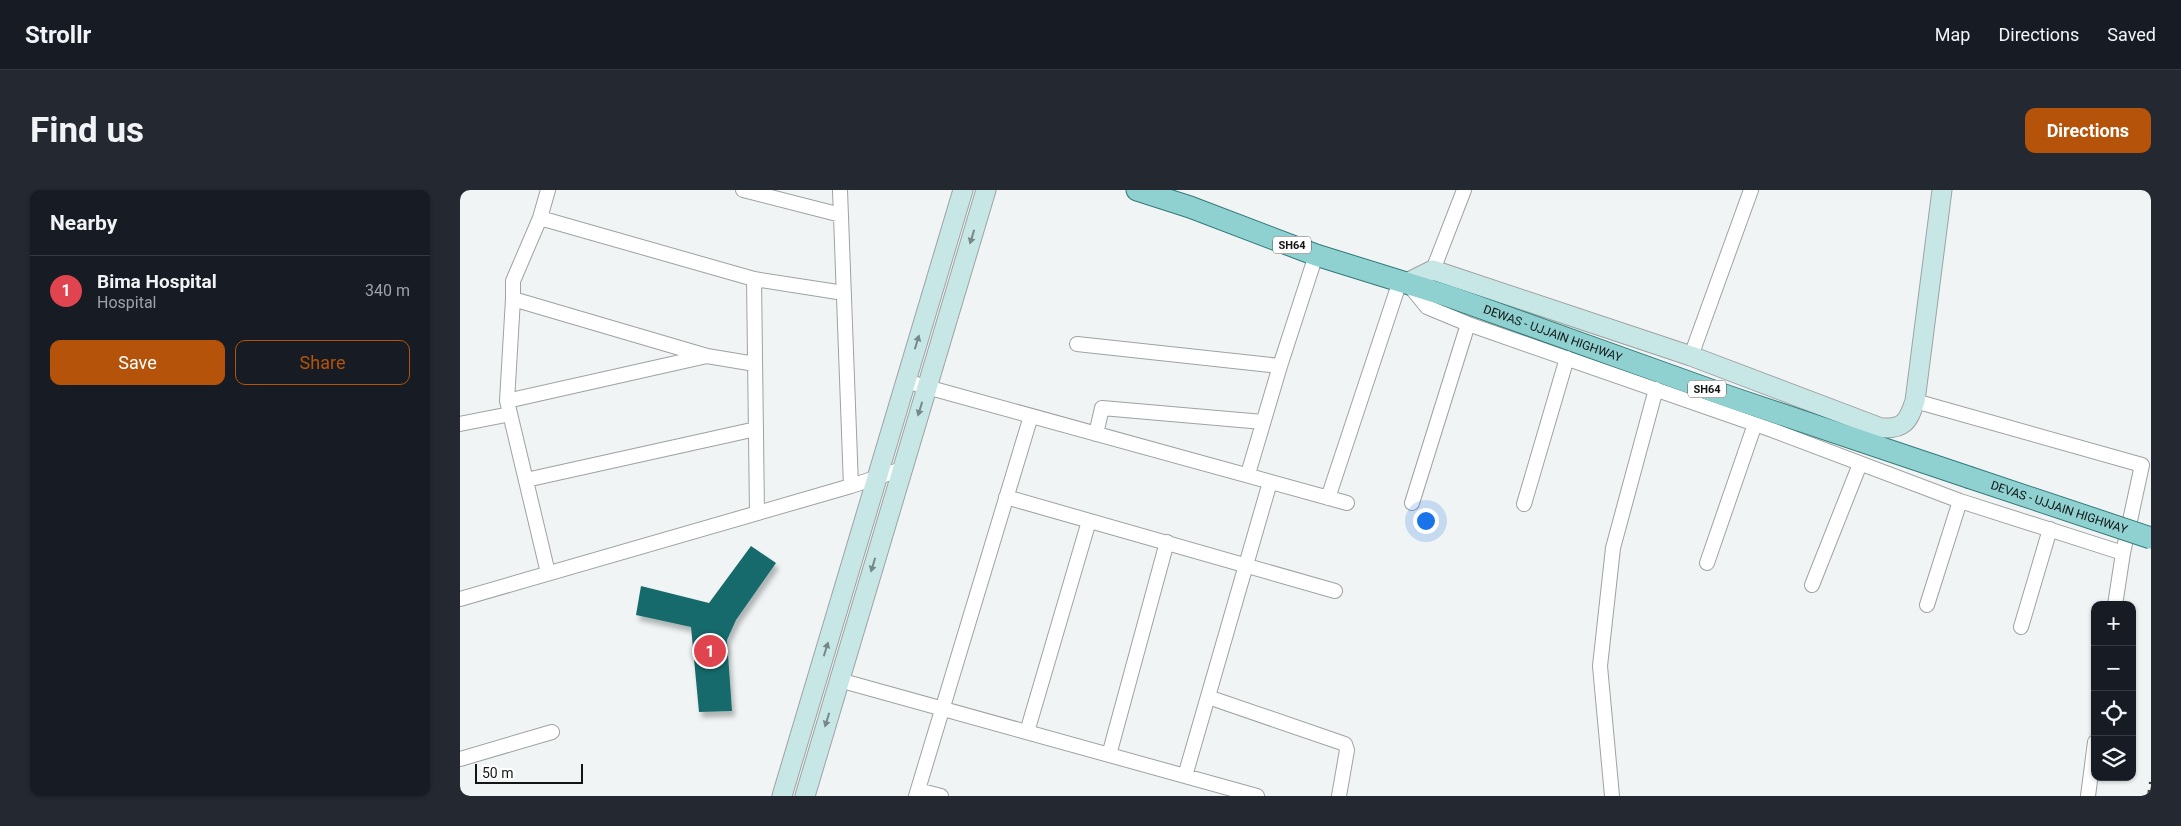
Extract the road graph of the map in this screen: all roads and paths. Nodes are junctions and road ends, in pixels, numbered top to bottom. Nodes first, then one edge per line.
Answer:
1 (548, 190) edge
2 (743, 190) edge
3 (840, 190) edge
4 (963, 190) edge
5 (986, 190) edge
6 (1136, 190) edge
7 (1464, 190) edge
8 (1751, 190) edge
9 (1942, 190) edge
10 (1161, 194) edge
11 (841, 215) junction
12 (540, 218) junction
13 (1316, 255) junction
14 (1433, 270) junction
15 (754, 279) junction
16 (1403, 282) junction
17 (844, 293) junction
18 (513, 299) junction
19 (1468, 324) junction
20 (1077, 344) dead end
21 (707, 356) junction
22 (1691, 356) junction
23 (1567, 358) junction
24 (755, 364) junction
25 (1280, 366) junction
26 (905, 381) junction
27 (926, 387) junction
28 (1656, 389) junction
29 (1915, 402) junction
30 (508, 407) junction
31 (1031, 416) junction
32 (1263, 422) junction
33 (460, 424) edge
34 (1754, 424) junction
35 (756, 429) junction
36 (1096, 434) junction
37 (1860, 464) junction
38 (902, 469) junction
39 (1248, 474) junction
40 (1968, 477) joint
41 (876, 478) junction
42 (526, 480) junction
43 (1270, 482) junction
44 (851, 486) junction
45 (1006, 498) junction
46 (1328, 498) junction
47 (1960, 501) junction
48 (1347, 502) dead end
49 (1412, 503) dead end
50 (1524, 504) dead end
51 (757, 513) junction
52 (1089, 521) junction
53 (2050, 529) junction
54 (2151, 538) edge
55 (1167, 542) junction
56 (2123, 553) junction
57 (1707, 563) dead end
58 (1246, 565) junction
59 (548, 573) junction
60 (1812, 586) dead end
61 (1335, 591) dead end
62 (460, 599) edge
63 (2116, 601) edge
64 (1927, 605) dead end
65 (2021, 627) dead end
66 (818, 674) junction
67 (839, 680) junction
68 (1208, 697) junction
69 (942, 708) junction
70 (552, 732) dead end
71 (1027, 732) junction
72 (1109, 755) junction
73 (460, 759) edge
74 (2091, 773) edge
75 (1185, 776) junction
76 (917, 793) edge
77 (1241, 794) edge
78 (782, 796) edge
79 (805, 796) edge
80 (941, 796) edge
81 (1257, 796) edge
82 (1339, 796) edge
83 (1612, 796) edge
84 (2088, 796) edge

1 - 12 street
2 - 11 street
3 - 11 street
26 -> 4 street
5 -> 27 street
6 - 10 main road, DEWAS - UJJAIN HIGHWAY / SH64
7 - 14 street
8 - 22 street
9 - 29 street
10 - 13 main road, DEWAS - UJJAIN HIGHWAY / SH64
11 - 17 street
12 - 15 street
12 - 18 street
13 - 16 main road, DEWAS - UJJAIN HIGHWAY / SH64
13 - 25 street
14 - 16 street
14 - 22 street
15 - 17 street
15 - 24 street
16 - 19 street
16 - 40 main road, DEWAS - UJJAIN HIGHWAY / SH64
16 - 46 street
17 - 44 street
18 - 21 street
18 - 30 street
19 - 23 street
19 - 49 street
20 - 25 street
21 - 24 street
21 - 30 street
22 - 29 street
23 - 28 street
23 - 50 street
24 - 35 street
25 - 32 street
26 - 27 street
26 - 41 street
27 - 31 street
27 -> 38 street
28 - 34 street
28 - 83 street
29 - 56 street
30 - 33 street
30 - 42 street
31 - 36 street
31 - 45 street
32 - 36 street
32 - 39 street
34 - 37 street
34 - 57 street
35 - 42 street
35 - 51 street
36 - 39 street
37 - 47 street
37 - 60 street
38 - 41 street
38 -> 67 street
39 - 43 street
40 - 54 main road, DEVAS - UJJAIN HIGHWAY / SH64, bridge
41 - 44 street
66 -> 41 street
42 - 59 street
43 - 46 street
43 - 58 street
44 - 51 street
45 - 52 street
45 - 69 street
46 - 48 street
47 - 53 street
47 - 64 street
51 - 59 street
52 - 55 street
52 - 71 street
53 - 56 street
53 - 65 street
55 - 58 street
55 - 72 street
56 - 63 street
58 - 61 street
58 - 68 street
59 - 62 street
66 - 67 street
66 - 78 street
67 - 69 street
67 -> 79 street
68 - 75 street
68 - 82 street
69 - 71 street
69 - 76 street
70 - 73 street
71 - 72 street
72 - 75 street
74 - 84 street
75 - 77 street
76 - 80 street
77 - 81 street

